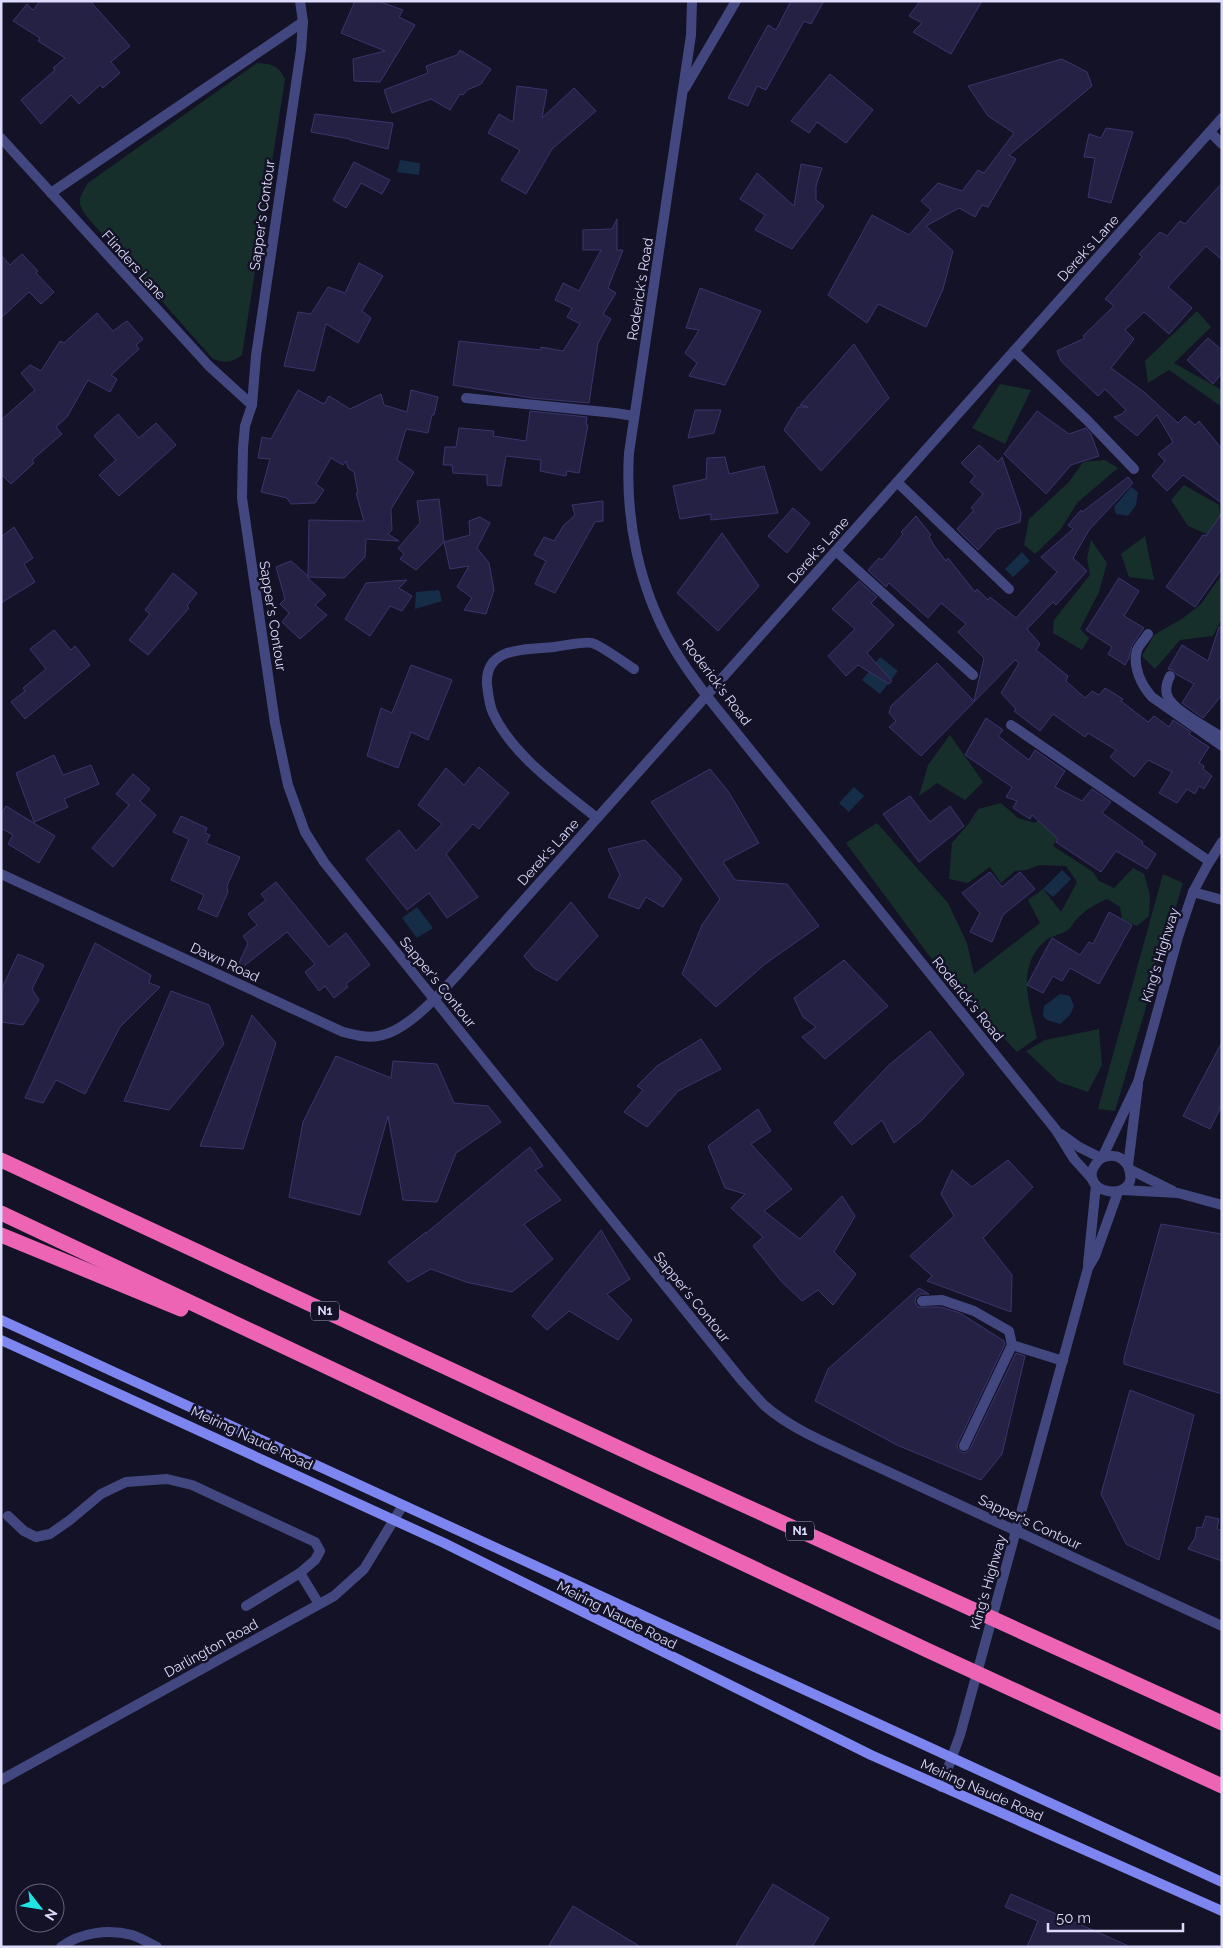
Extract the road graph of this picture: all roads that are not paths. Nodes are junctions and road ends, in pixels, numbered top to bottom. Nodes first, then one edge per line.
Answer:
1 (300, 1) edge
2 (692, 1) edge
3 (736, 1) edge
4 (303, 22) junction
5 (682, 93) junction
6 (1222, 118) edge
7 (1210, 132) junction
8 (1, 138) edge
9 (1222, 144) edge
10 (51, 193) junction
11 (1014, 351) junction
12 (466, 398) dead end
13 (252, 405) junction
14 (634, 416) junction
15 (1134, 469) dead end
16 (897, 482) junction
17 (836, 551) junction
18 (1009, 589) dead end
19 (1148, 634) dead end
20 (634, 669) dead end
21 (973, 675) dead end
22 (1170, 676) dead end
23 (706, 695) junction
24 (1011, 725) dead end
25 (1222, 736) edge
26 (1222, 746) edge
27 (597, 818) junction
28 (1222, 842) edge
29 (1209, 861) junction
30 (1, 874) edge
31 (1194, 892) junction
32 (1222, 900) edge
33 (434, 1000) junction
34 (1138, 1082) junction
35 (1056, 1130) junction
36 (1102, 1158) junction
37 (1, 1160) edge
38 (1129, 1167) junction
39 (1094, 1182) junction
40 (1120, 1191) junction
41 (1178, 1193) junction
42 (1222, 1205) edge
43 (1, 1213) edge
44 (1, 1235) edge
45 (1088, 1268) junction
46 (922, 1301) dead end
47 (1, 1320) edge
48 (1, 1340) edge
49 (1012, 1345) junction
50 (1063, 1360) junction
51 (349, 1378) junction
52 (964, 1446) dead end
53 (403, 1505) junction
54 (8, 1516) dead end
55 (394, 1519) junction
56 (1016, 1532) junction
57 (300, 1573) junction
58 (320, 1604) junction
59 (246, 1606) dead end
60 (1222, 1626) edge
61 (1222, 1723) edge
62 (951, 1757) junction
63 (1, 1780) edge
64 (1222, 1786) edge
65 (941, 1787) junction
66 (1222, 1882) edge
67 (1222, 1911) edge
68 (61, 1947) edge
69 (157, 1947) edge

1 - 4 street, Sapper's Contour
2 - 5 street, Roderick's Road
3 - 5 street
4 - 10 street
4 - 13 street, Sapper's Contour
5 - 14 street, Roderick's Road
6 - 7 street, Derek's Lane
7 - 9 street
7 - 11 street, Derek's Lane
8 - 10 street, Flinders Lane
10 - 13 street, Flinders Lane
11 - 15 street
11 - 16 street, Derek's Lane
12 - 14 street
13 - 33 street, Sapper's Contour
14 - 23 street, Roderick's Road
16 - 17 street, Derek's Lane
16 - 18 street
17 - 21 street
17 - 23 street, Derek's Lane
19 - 26 street
20 - 27 street
22 - 25 street
23 - 27 street, Derek's Lane
23 - 35 street, Roderick's Road
24 - 29 street
27 - 33 street, Derek's Lane
28 - 29 street, King's Highway
29 - 31 street, King's Highway
30 - 33 street, Dawn Road
31 - 32 street
31 - 34 street, King's Highway
33 - 56 street, Sapper's Contour
34 - 36 street, King's Highway
34 - 38 street, King's Highway
35 - 36 street, Roderick's Road
35 - 39 street, Roderick's Road
36 - 38 street
36 - 39 street
37 - 61 highway, N1
38 - 40 street
38 - 41 street
39 - 40 street
39 - 45 street, King's Highway
40 - 41 street
40 - 45 street, King's Highway
41 - 42 street
43 - 51 highway
44 - 51 highway
45 - 50 street, King's Highway
46 - 49 street
47 - 53 street, Meiring Naude Road
48 - 55 street, Meiring Naude Road
49 - 50 street
49 - 52 street
50 - 56 street, King's Highway
51 - 64 highway
53 - 55 street, Darlington Road
53 - 62 street, Meiring Naude Road
54 - 57 street
55 - 58 street, Darlington Road
55 - 65 street, Meiring Naude Road
56 - 60 street, Sapper's Contour
56 - 62 street, King's Highway
57 - 58 street
57 - 59 street
58 - 63 street, Darlington Road
62 - 65 street, King's Highway
62 - 66 street, Meiring Naude Road
65 - 67 street, Meiring Naude Road
68 - 69 street

